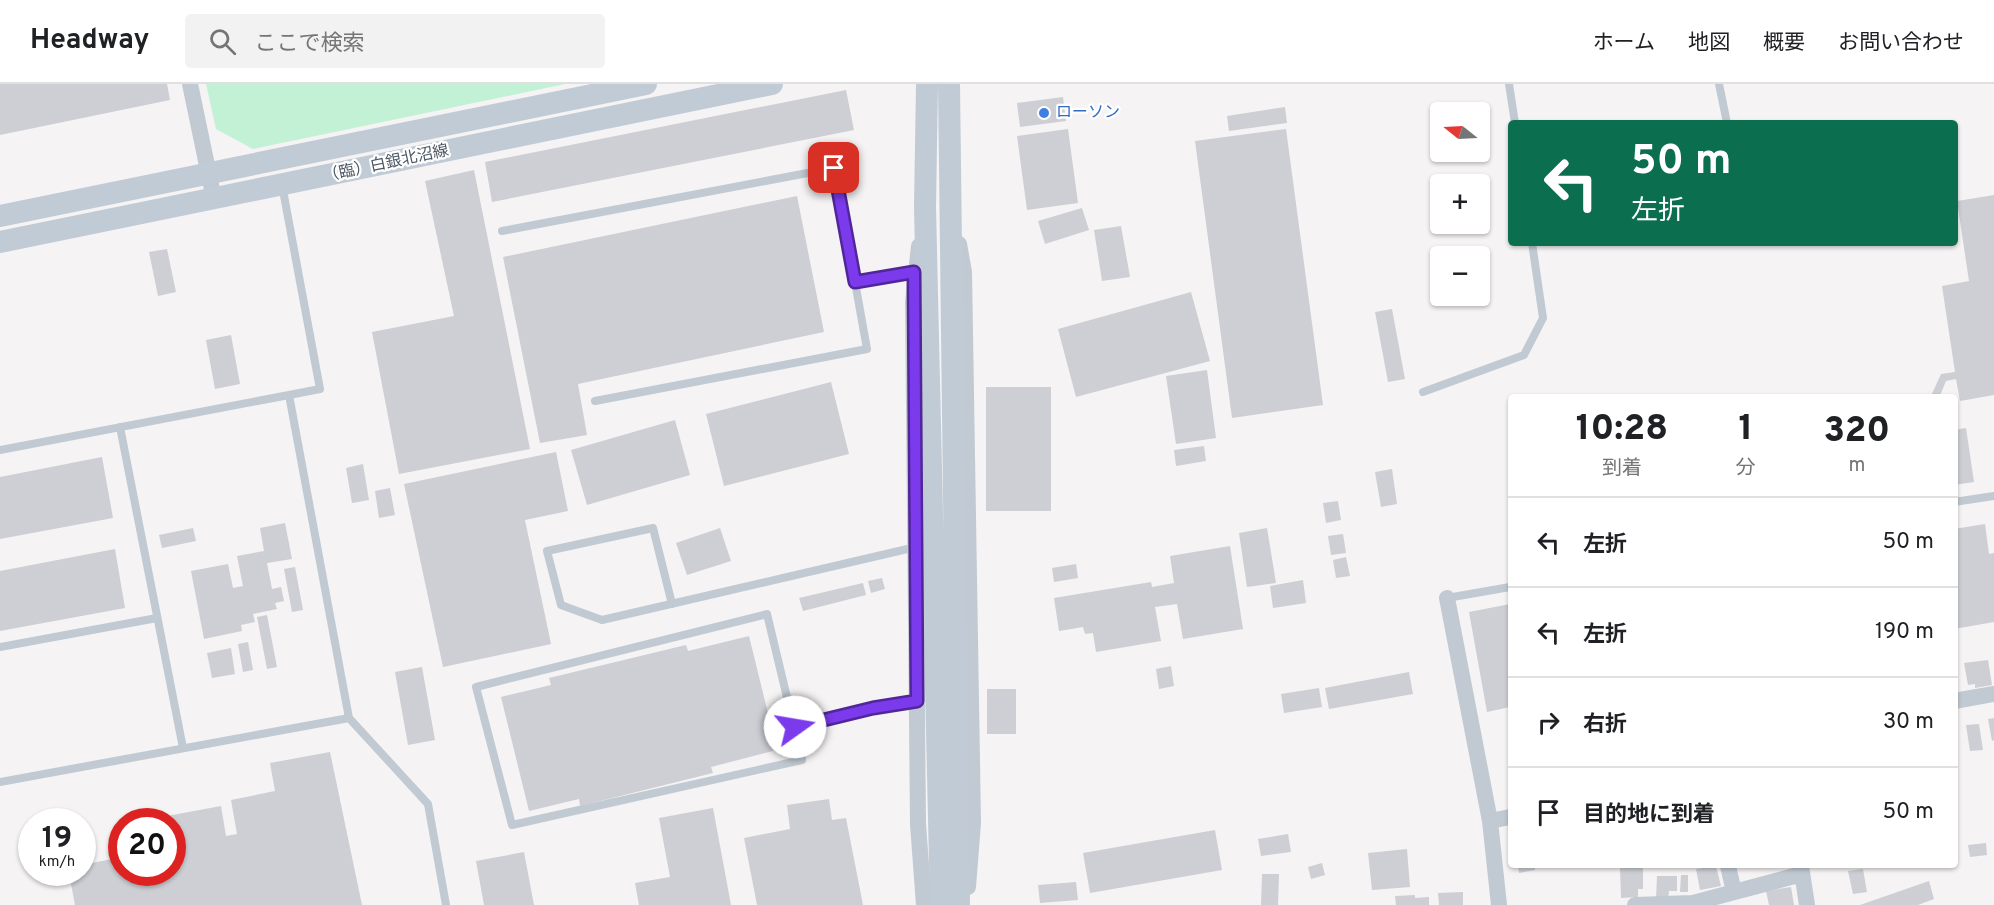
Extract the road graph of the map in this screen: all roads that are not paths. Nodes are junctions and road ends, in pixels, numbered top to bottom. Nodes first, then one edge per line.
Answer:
1 (190, 84) edge
2 (646, 84) edge
3 (772, 84) edge
4 (927, 84) edge
5 (949, 84) edge
6 (1509, 84) edge
7 (1719, 84) edge
8 (1515, 120) edge
9 (1725, 120) edge
10 (208, 172) junction
11 (282, 185) junction
12 (214, 199) junction
13 (952, 205) junction
14 (0, 216) edge
15 (502, 231) dead end
16 (0, 242) edge
17 (1532, 246) edge
18 (922, 276) junction
19 (855, 282) junction
20 (1423, 392) dead end
21 (289, 395) junction
22 (595, 401) dead end
23 (120, 427) junction
24 (0, 450) edge
25 (1994, 496) edge
26 (1958, 501) edge
27 (916, 547) junction
28 (1508, 587) edge
29 (1447, 598) joint
30 (672, 604) junction
31 (157, 618) junction
32 (0, 647) edge
33 (1994, 694) edge
34 (1958, 700) edge
35 (917, 701) junction
36 (349, 717) junction
37 (795, 727) junction
38 (183, 748) junction
39 (0, 782) edge
40 (1508, 818) edge
41 (1490, 821) junction
42 (1728, 868) edge
43 (1801, 870) edge
44 (1734, 892) junction
45 (446, 905) edge
46 (924, 905) edge
47 (941, 905) edge
48 (959, 905) edge
49 (967, 905) edge
50 (1499, 905) edge
51 (1635, 905) edge
52 (1807, 905) edge

1 - 10 street
2 - 10 street, （臨）白銀北沼線
3 - 11 street, （臨）白銀北沼線
4 - 18 street
5 - 13 street
6 - 8 lane
7 - 9 lane
10 - 12 street
10 - 14 street, （臨）白銀北沼線
11 - 12 street, （臨）白銀北沼線
11 - 21 lane
12 - 16 street, （臨）白銀北沼線
13 - 48 street
13 - 49 street
15 - 19 lane
17 - 20 lane
18 - 19 lane
18 - 27 street
18 - 47 street
19 - 22 lane
21 - 23 lane
21 - 36 lane
23 - 24 lane
23 - 31 lane
25 - 26 lane
27 - 30 lane
27 - 35 street
28 - 29 lane
29 - 41 street
30 - 30 lane
31 - 32 lane
31 - 38 lane
33 - 34 street
35 - 37 lane
35 - 46 street
36 - 38 lane
36 - 45 lane
37 - 37 lane
38 - 39 lane
40 - 41 street
41 - 50 street
42 - 44 street
43 - 44 street
43 - 52 street
44 - 51 street

